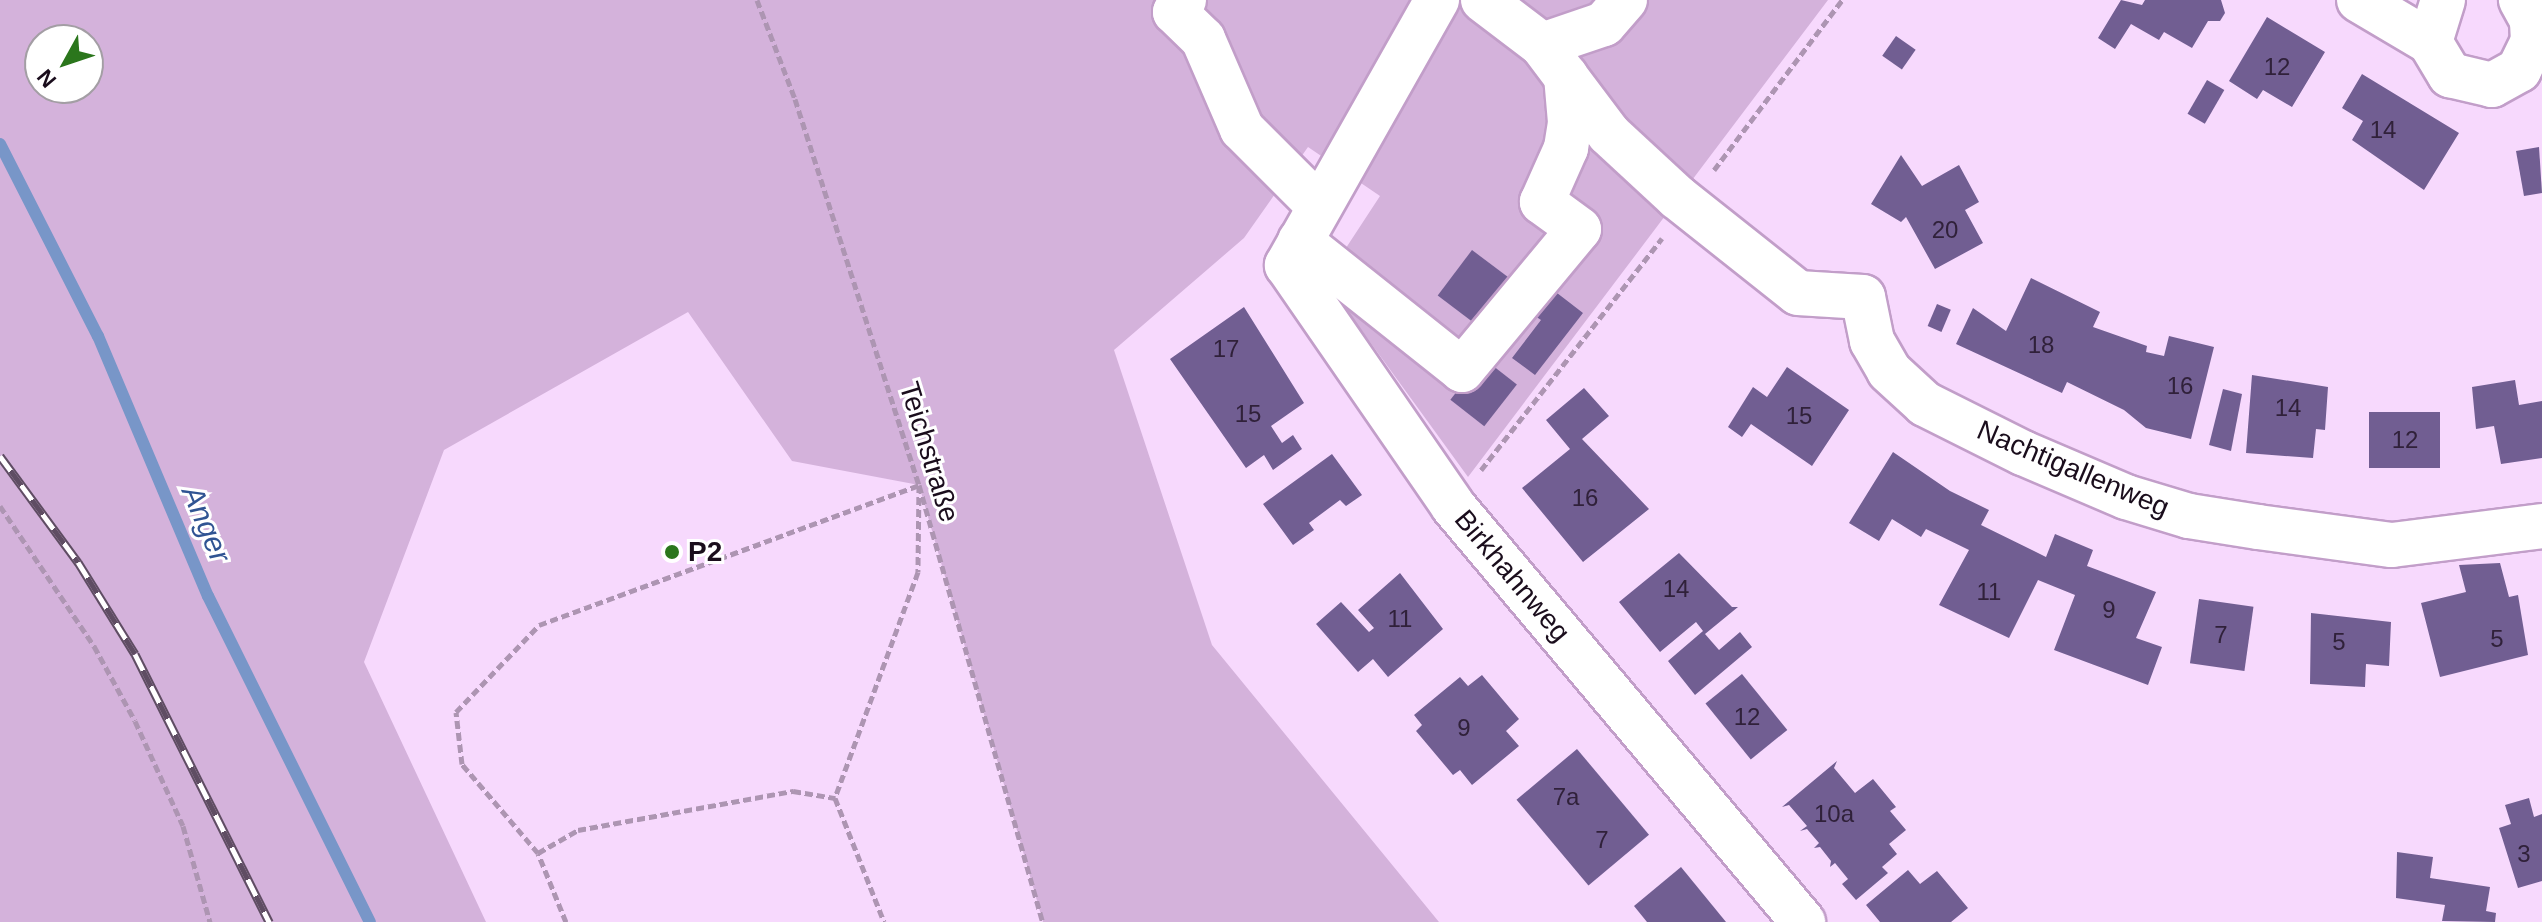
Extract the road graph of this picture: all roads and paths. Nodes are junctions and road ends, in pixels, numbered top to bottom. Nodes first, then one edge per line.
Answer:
1 (757, 0) edge
2 (1184, 0) edge
3 (1437, 0) edge
4 (1483, 0) edge
5 (1625, 0) edge
6 (1842, 0) edge
7 (2359, 0) edge
8 (2443, 0) edge
9 (2521, 0) edge
10 (2538, 39) edge
11 (2430, 42) junction
12 (1554, 61) junction
13 (1687, 205) junction
14 (1309, 223) junction
15 (919, 485) junction
16 (0, 506) edge
17 (1453, 506) junction
18 (2542, 526) edge
19 (835, 798) junction
20 (538, 853) junction
21 (210, 922) edge
22 (566, 922) edge
23 (884, 922) edge
24 (1043, 922) edge
25 (1803, 922) edge

1 - 15 path, Teichstraße
2 - 14 street
3 - 14 street
4 - 12 street
5 - 12 street
6 - 13 path
7 - 11 street
8 - 11 street
9 - 10 street
10 - 11 street
12 - 13 street
12 - 14 street
13 - 17 path
13 - 18 street, Nachtigallenweg
14 - 17 street, Birkhahnweg
15 - 19 path
15 - 20 path
15 - 24 path, Teichstraße
16 - 21 path
17 - 25 street, Birkhahnweg
19 - 20 path
19 - 23 path
20 - 22 path

